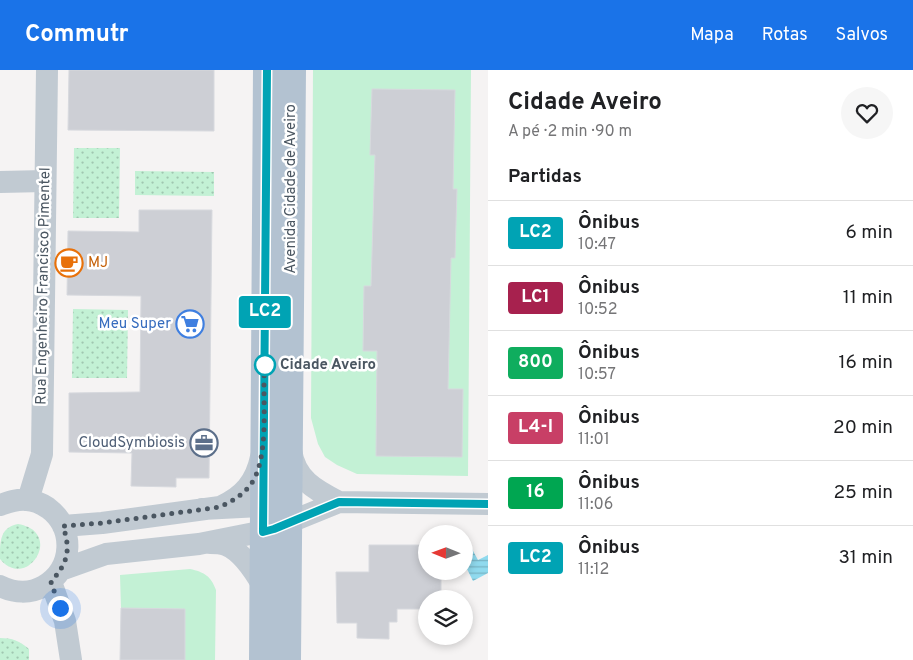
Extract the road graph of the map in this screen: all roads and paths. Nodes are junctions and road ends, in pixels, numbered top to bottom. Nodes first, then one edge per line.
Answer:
1 (47, 70) edge
2 (267, 70) edge
3 (292, 70) edge
4 (45, 181) junction
5 (0, 182) edge
6 (277, 428) junction
7 (28, 500) junction
8 (488, 504) edge
9 (0, 505) edge
10 (232, 505) junction
11 (285, 514) junction
12 (63, 526) junction
13 (198, 544) junction
14 (56, 576) junction
15 (0, 586) edge
16 (275, 586) junction
17 (23, 592) junction
18 (0, 596) edge
19 (71, 660) edge
20 (262, 660) edge
21 (287, 660) edge

1 - 4 street, Rua Engenheiro Francisco Pimentel
2 - 6 main road, Avenida Cidade de Aveiro
3 - 6 main road, Avenida Cidade de Aveiro
4 - 5 street
4 - 7 street, Rua Engenheiro Francisco Pimentel
6 - 10 street, Avenida Cidade de Aveiro
6 - 11 main road, Avenida Cidade de Aveiro
7 - 9 street
7 - 12 street
8 - 11 street
10 - 11 street
10 - 12 street
11 - 13 street
11 - 16 main road, Avenida Cidade de Aveiro
11 - 16 street, Avenida Cidade de Aveiro
12 - 14 street
13 - 14 street
13 - 16 street
14 - 17 street
14 - 19 street
15 - 17 street
16 - 20 main road, Avenida Cidade de Aveiro
16 - 21 main road, Avenida Cidade de Aveiro
17 - 18 street

